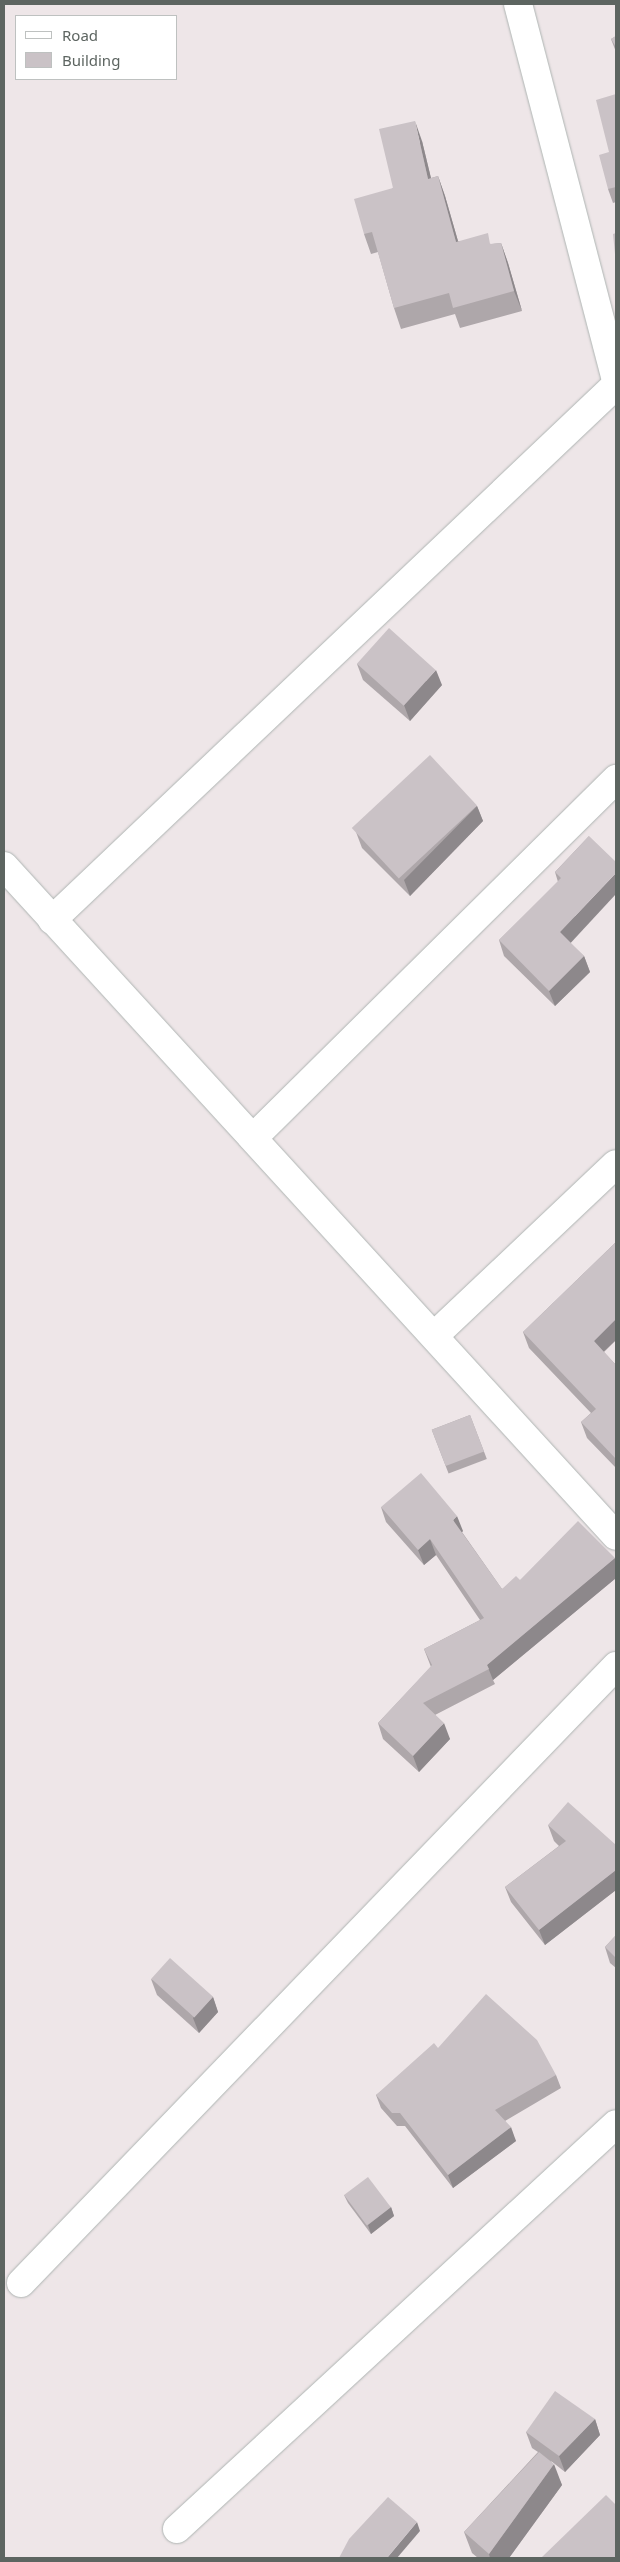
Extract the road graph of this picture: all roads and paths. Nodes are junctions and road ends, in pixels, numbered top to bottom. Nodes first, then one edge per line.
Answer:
1 (518, 4) edge
2 (616, 380) edge
3 (616, 385) edge
4 (616, 779) edge
5 (4, 866) edge
6 (52, 920) junction
7 (253, 1138) junction
8 (616, 1164) edge
9 (434, 1336) junction
10 (616, 1536) edge
11 (616, 1666) edge
12 (616, 2124) edge
13 (21, 2283) dead end
14 (177, 2529) dead end

1 - 2 street
3 - 6 street
4 - 7 street
5 - 6 street
6 - 7 street
7 - 9 street
8 - 9 street
9 - 10 street
11 - 13 street
12 - 14 street

